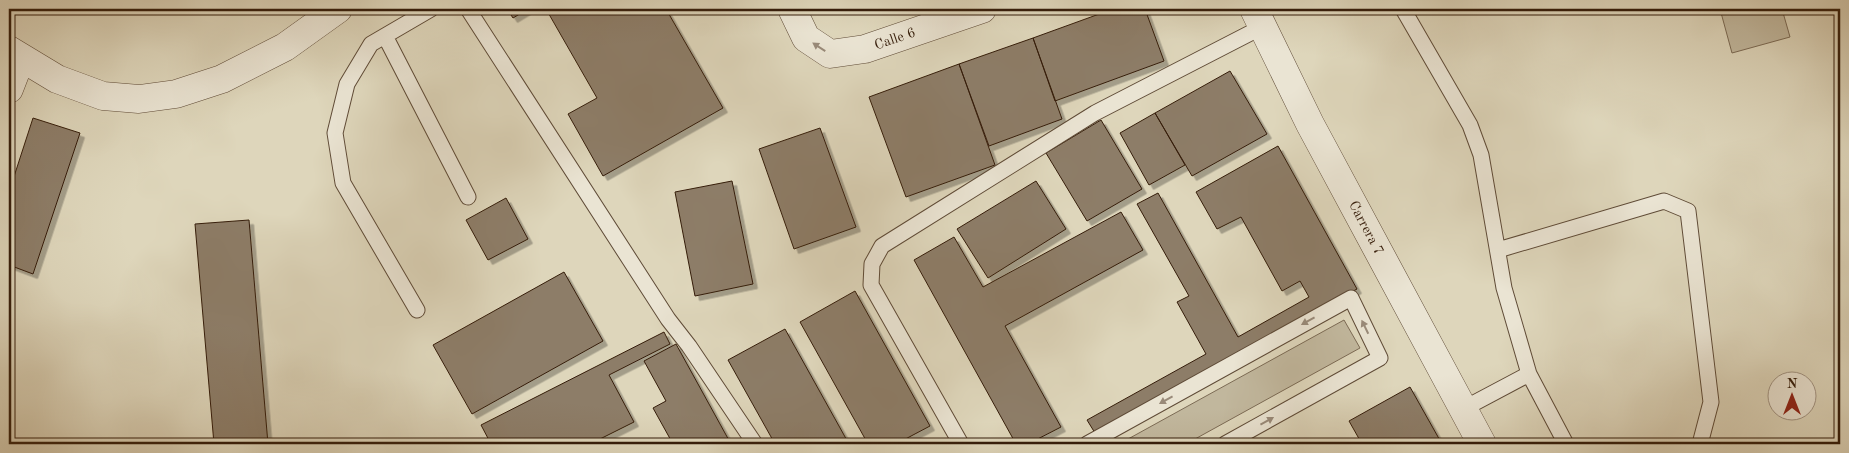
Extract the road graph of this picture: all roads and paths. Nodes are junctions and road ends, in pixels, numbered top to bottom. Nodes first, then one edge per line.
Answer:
1 (338, 9) edge
2 (430, 9) edge
3 (468, 9) edge
4 (792, 9) edge
5 (982, 9) edge
6 (1403, 9) edge
7 (1258, 18) edge
8 (385, 36) junction
9 (15, 54) edge
10 (9, 89) edge
11 (468, 197) dead end
12 (1498, 250) junction
13 (417, 310) dead end
14 (1529, 374) junction
15 (1463, 409) junction
16 (755, 444) edge
17 (962, 444) edge
18 (1087, 444) edge
19 (1225, 444) edge
20 (1482, 444) edge
21 (1566, 444) edge
22 (1700, 444) edge

1 - 9 street
2 - 8 lane
3 - 16 lane
5 -> 4 street, Calle 6
6 - 12 lane
7 - 15 street, Carrera 7
7 - 17 lane
8 - 11 lane
8 - 13 lane
9 - 10 street
12 - 14 lane
12 - 22 lane
14 - 15 lane
14 - 21 lane
15 - 20 street, Carrera 7
19 -> 18 lane

